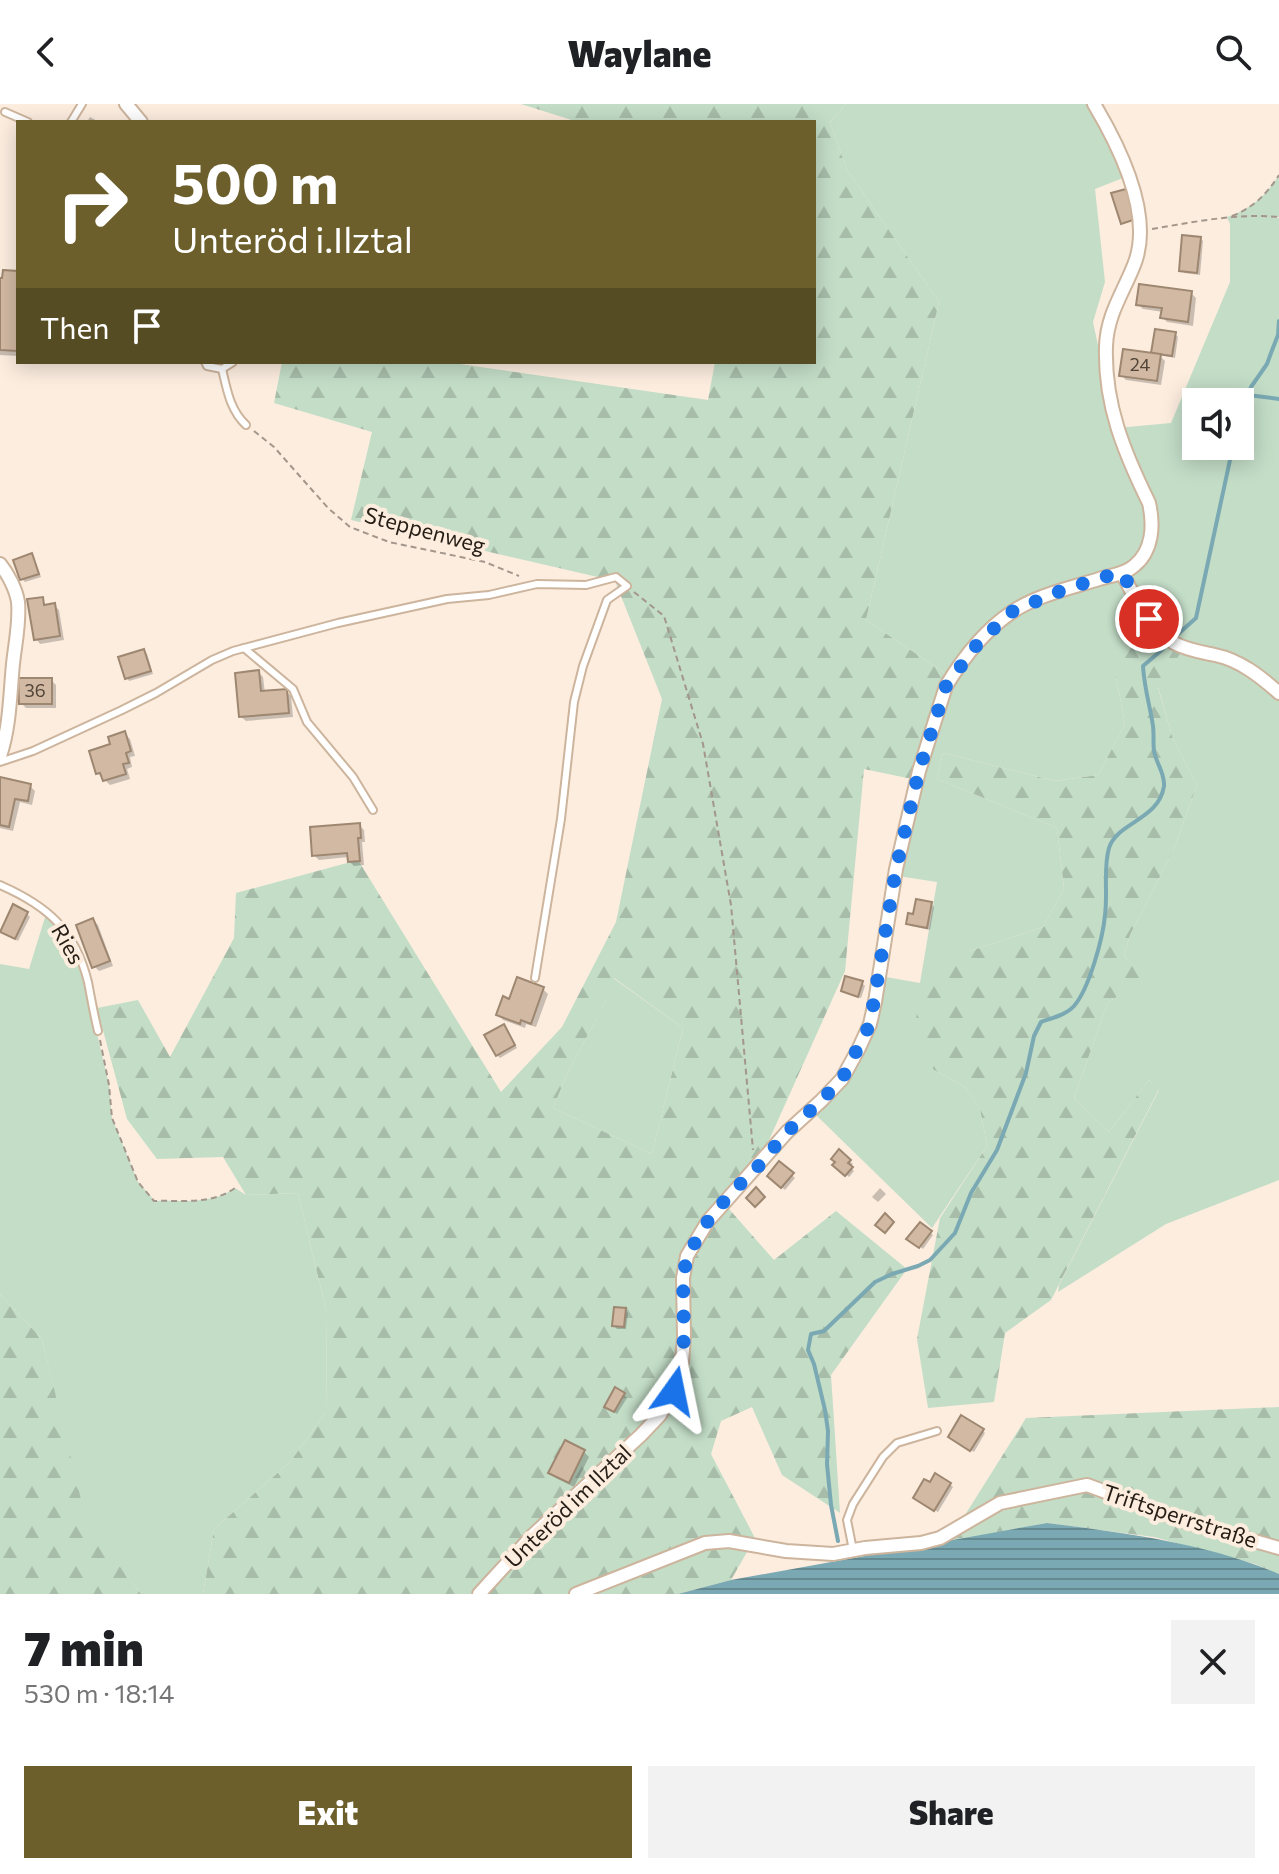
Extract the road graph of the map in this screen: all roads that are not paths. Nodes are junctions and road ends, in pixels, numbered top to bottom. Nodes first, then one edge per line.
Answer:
1 (126, 104) edge
2 (1094, 104) edge
3 (5, 112) dead end
4 (23, 120) edge
5 (139, 120) edge
6 (206, 364) edge
7 (230, 364) edge
8 (222, 369) junction
9 (246, 425) road end
10 (0, 564) edge
11 (1122, 573) junction
12 (244, 648) junction
13 (1279, 693) edge
14 (0, 759) edge
15 (373, 810) dead end
16 (0, 885) edge
17 (535, 978) dead end
18 (98, 1031) road end
19 (937, 1431) dead end
20 (1279, 1548) edge
21 (853, 1550) junction
22 (479, 1594) edge
23 (576, 1594) edge

1 - 5 street
2 - 11 street
3 - 4 lane
6 - 8 lane
7 - 8 lane
8 - 9 lane
10 - 14 street
11 - 13 street
11 - 22 street, Unteröd im Ilztal
12 - 14 lane
12 - 15 lane
12 - 17 lane
16 - 18 lane, Ries
19 - 21 lane
20 - 21 street, Triftsperrstraße
21 - 23 street, Triftsperrstraße

